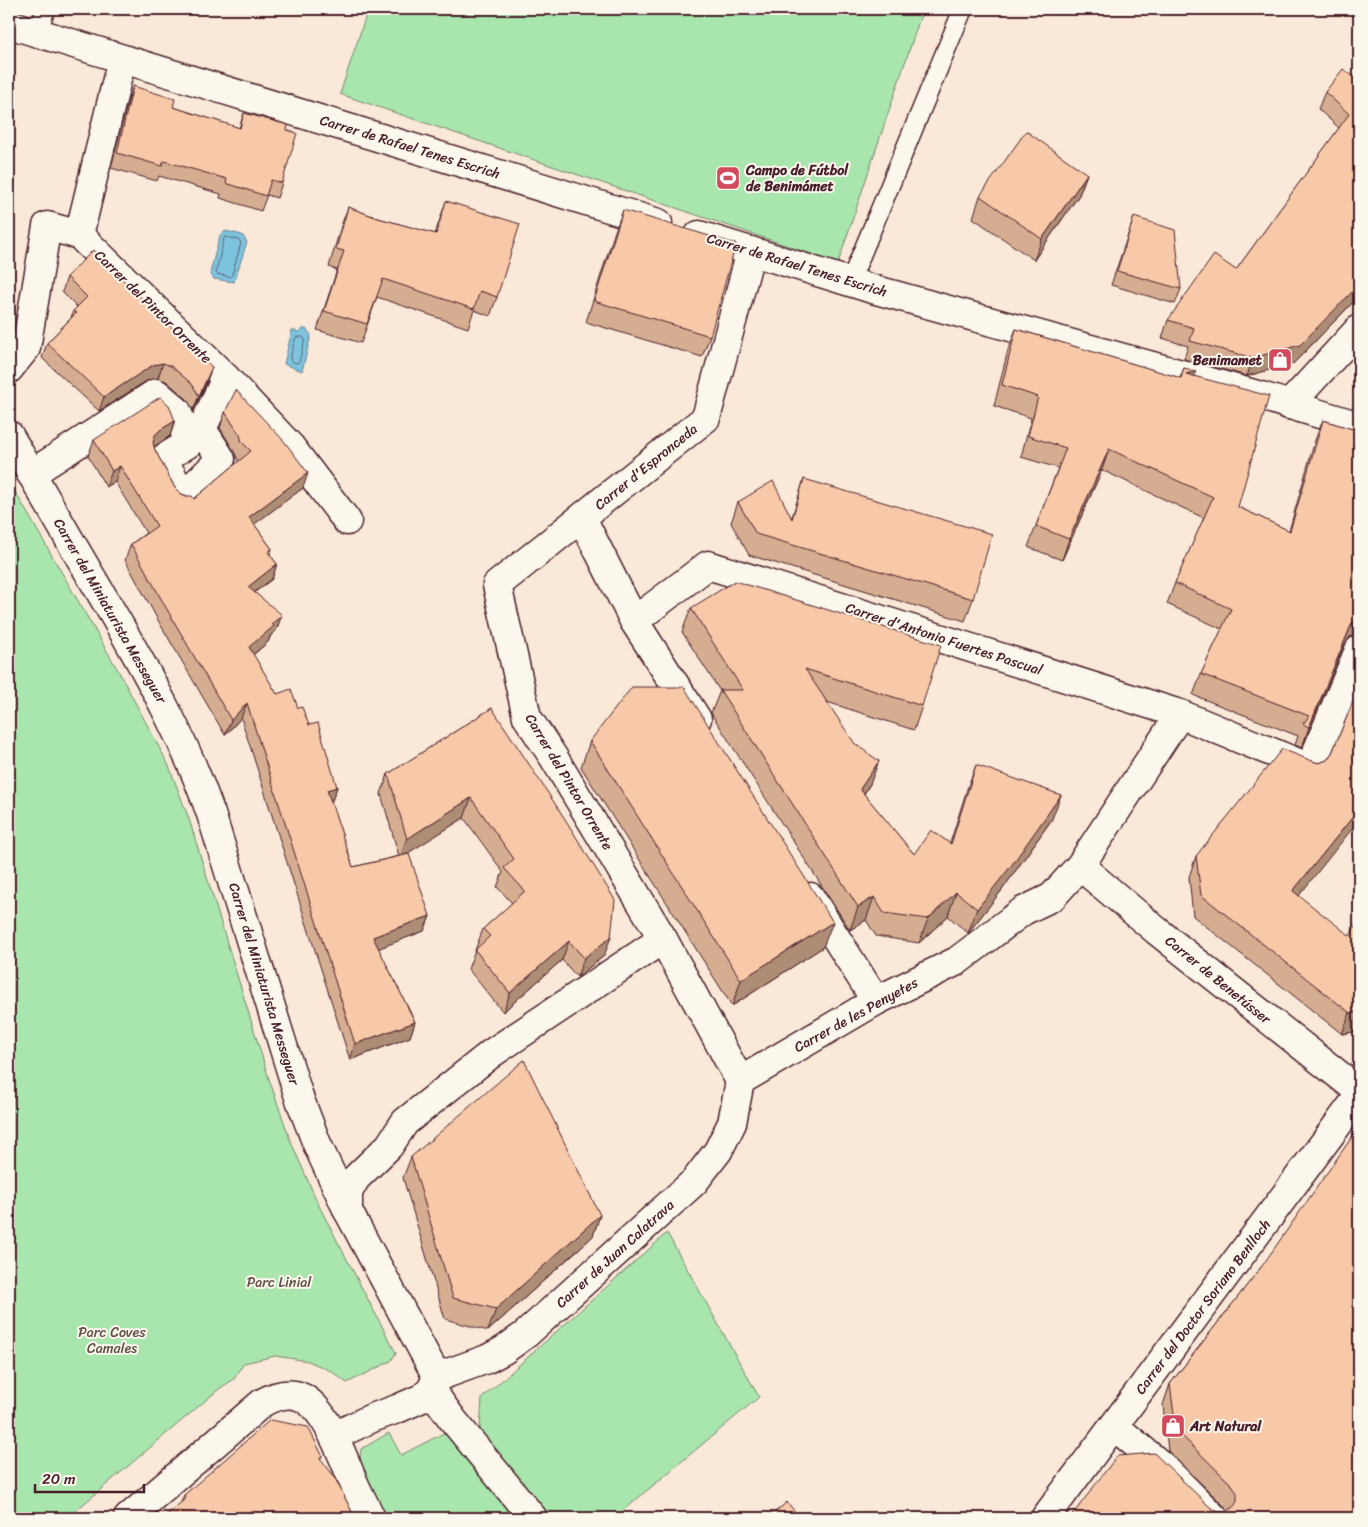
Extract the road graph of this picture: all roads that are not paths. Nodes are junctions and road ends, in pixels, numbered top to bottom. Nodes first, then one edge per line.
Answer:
1 (963, 9) edge
2 (42, 20) edge
3 (9, 24) edge
4 (122, 59) junction
5 (79, 235) junction
6 (751, 251) junction
7 (850, 282) junction
8 (1359, 330) edge
9 (9, 369) edge
10 (226, 378) junction
11 (1288, 405) junction
12 (1359, 426) edge
13 (9, 435) edge
14 (31, 474) junction
15 (582, 518) junction
16 (347, 521) dead end
17 (498, 585) joint
18 (634, 621) junction
19 (1359, 650) edge
20 (1180, 714) junction
21 (711, 742) edge
22 (1080, 866) junction
23 (796, 876) edge
24 (663, 939) junction
25 (876, 1001) junction
26 (740, 1082) junction
27 (1359, 1091) edge
28 (1359, 1096) edge
29 (348, 1211) junction
30 (434, 1384) junction
31 (1114, 1426) junction
32 (334, 1436) junction
33 (128, 1518) edge
34 (371, 1518) edge
35 (533, 1518) edge
36 (1045, 1518) edge
37 (1214, 1518) edge

1 - 7 lane
2 - 3 street, Carrer de Rafael Tenes Escrich
2 - 4 street, Carrer de Rafael Tenes Escrich
4 - 5 street
4 - 6 street, Carrer de Rafael Tenes Escrich
5 - 9 street, Carrer del Pintor Orrente
5 - 10 street, Carrer del Pintor Orrente
6 - 7 street, Carrer de Rafael Tenes Escrich
6 - 15 street, Carrer d'Espronceda
7 - 11 street, Carrer de Rafael Tenes Escrich
8 - 11 street
10 - 14 street
10 - 16 street, Carrer del Pintor Orrente
11 - 12 street, Carrer de Rafael Tenes Escrich
13 - 14 street, Carrer del Miniaturista Messeguer
14 - 29 street, Carrer del Miniaturista Messeguer
15 - 17 street, Carrer d'Espronceda
15 - 18 street
17 - 24 street, Carrer del Pintor Orrente
18 - 20 street, Carrer d'Antonio Fuertes Pascual
18 - 21 street
19 - 20 street
20 - 22 street, Carrer de les Penyetes
22 - 25 street, Carrer de les Penyetes
22 - 27 street, Carrer de Benetússer
23 - 25 street
24 - 26 street
24 - 29 street
25 - 26 street, Carrer de les Penyetes
26 - 30 street, Carrer de Juan Calatrava
28 - 31 street, Carrer del Doctor Soriano Benlloch
29 - 30 street, Carrer del Miniaturista Messeguer
30 - 32 street, Carrer de Juan Calatrava
30 - 35 street, Carrer del Miniaturista Messeguer
31 - 36 street, Carrer del Doctor Soriano Benlloch
31 - 37 street
32 - 33 street
32 - 34 street

